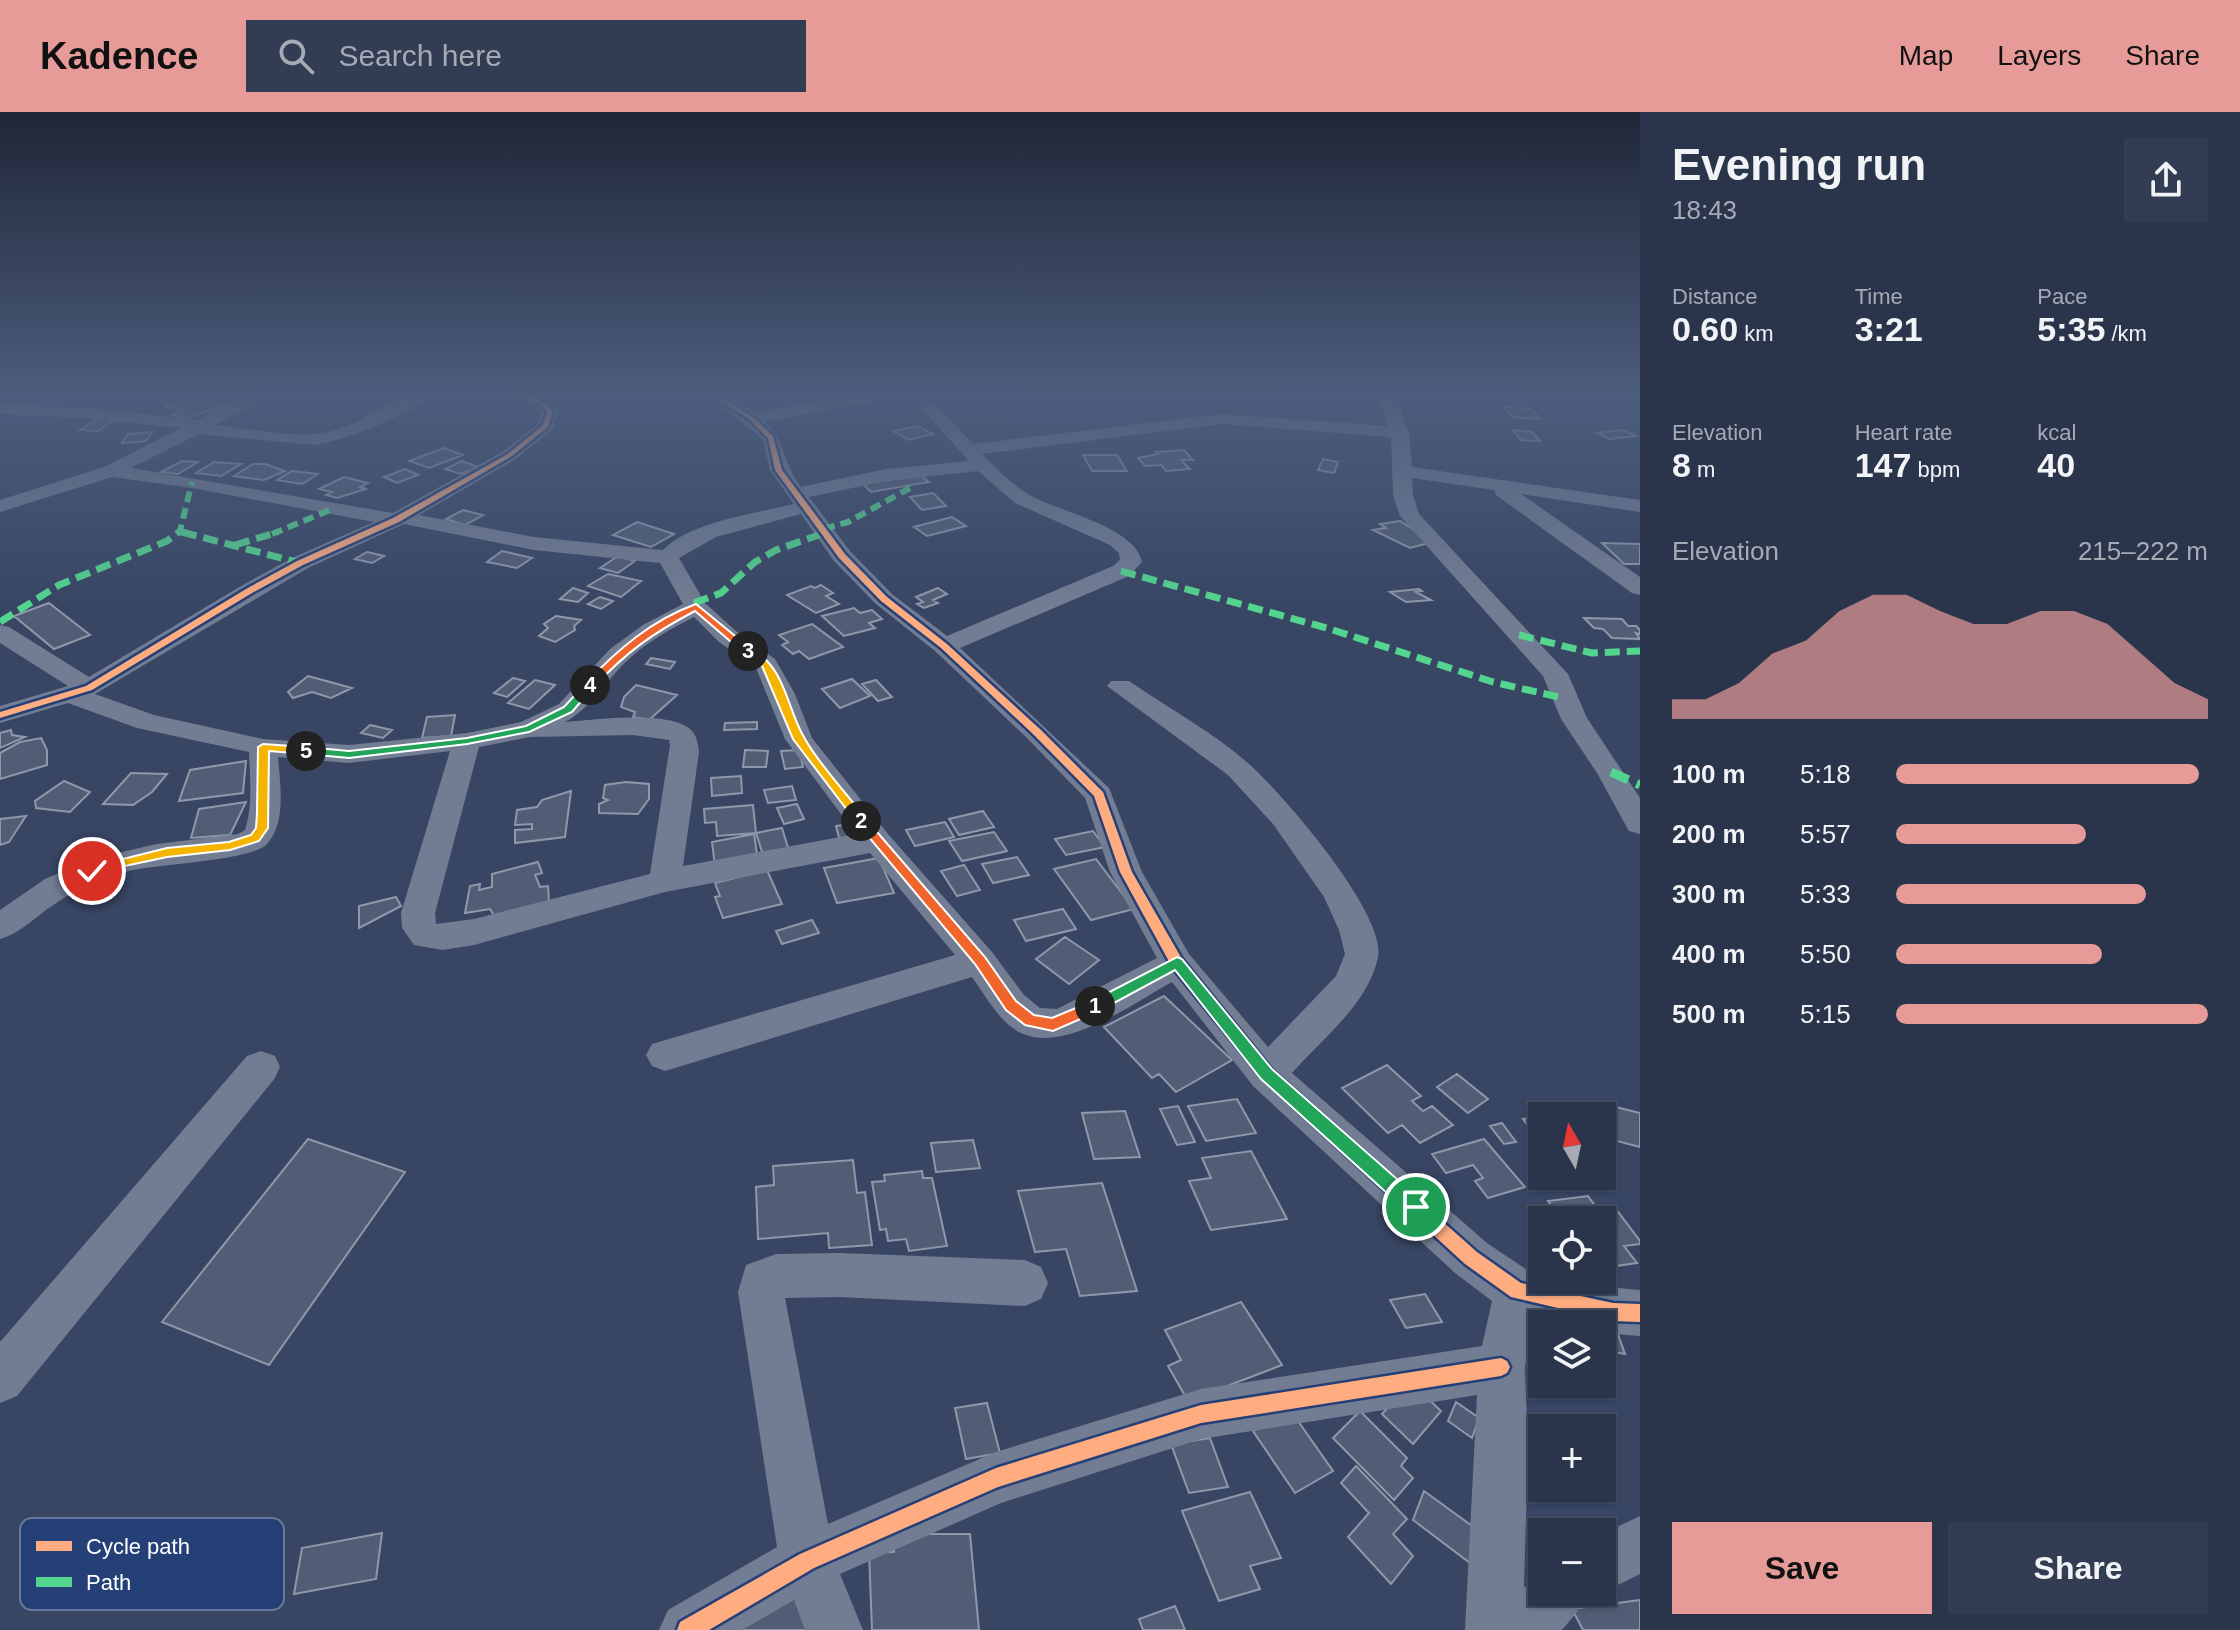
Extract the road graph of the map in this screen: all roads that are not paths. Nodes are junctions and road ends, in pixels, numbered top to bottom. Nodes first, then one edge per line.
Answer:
1 (125, 464) edge
2 (494, 464) edge
3 (778, 464) edge
4 (946, 464) edge
5 (982, 464) edge
6 (1402, 464) edge
7 (111, 471) junction
8 (1402, 471) junction
9 (1498, 487) junction
10 (800, 500) junction
11 (0, 506) edge
12 (1640, 506) edge
13 (399, 518) junction
14 (668, 557) junction
15 (1640, 588) edge
16 (696, 607) junction
17 (0, 632) edge
18 (944, 646) junction
19 (31, 653) junction
20 (0, 661) edge
21 (1120, 686) dead end
22 (81, 692) junction
23 (0, 715) edge
24 (529, 729) junction
25 (467, 741) junction
26 (263, 747) junction
27 (1640, 824) edge
28 (877, 841) junction
29 (665, 881) junction
30 (0, 927) edge
31 (980, 961) junction
32 (1177, 963) junction
33 (665, 1055) dead end
34 (261, 1067) dead end
35 (1267, 1074) junction
36 (1025, 1283) dead end
37 (1517, 1291) junction
38 (1640, 1313) edge
39 (1501, 1367) junction
40 (0, 1379) edge
41 (1640, 1543) edge
42 (1616, 1557) edge
43 (807, 1561) junction
44 (1546, 1606) edge
45 (688, 1630) edge
46 (834, 1630) edge
47 (1494, 1630) edge
48 (1526, 1630) edge

1 - 7 street
2 - 13 street
3 - 10 street
4 - 10 street
5 - 18 street
6 - 8 street
7 - 11 street
7 - 13 street
8 - 9 street
8 - 27 street
9 - 12 street
9 - 15 street
10 - 14 street
10 - 18 street
13 - 14 street
13 - 22 street
14 - 16 street
16 - 24 street
16 - 28 street
17 - 19 street
18 - 32 street
19 - 20 street
19 - 22 street
21 - 35 street
22 - 23 street
22 - 26 street
24 - 25 street
24 - 29 street
25 - 26 street
25 - 29 street
26 - 30 street
28 - 29 street
28 - 31 street
31 - 32 street
31 - 33 street
32 - 35 street
34 - 40 street
35 - 37 street
36 - 43 street
37 - 38 street
37 - 39 street
39 - 43 street
39 - 47 street
41 - 42 street
43 - 45 street
43 - 46 street
44 - 48 street

